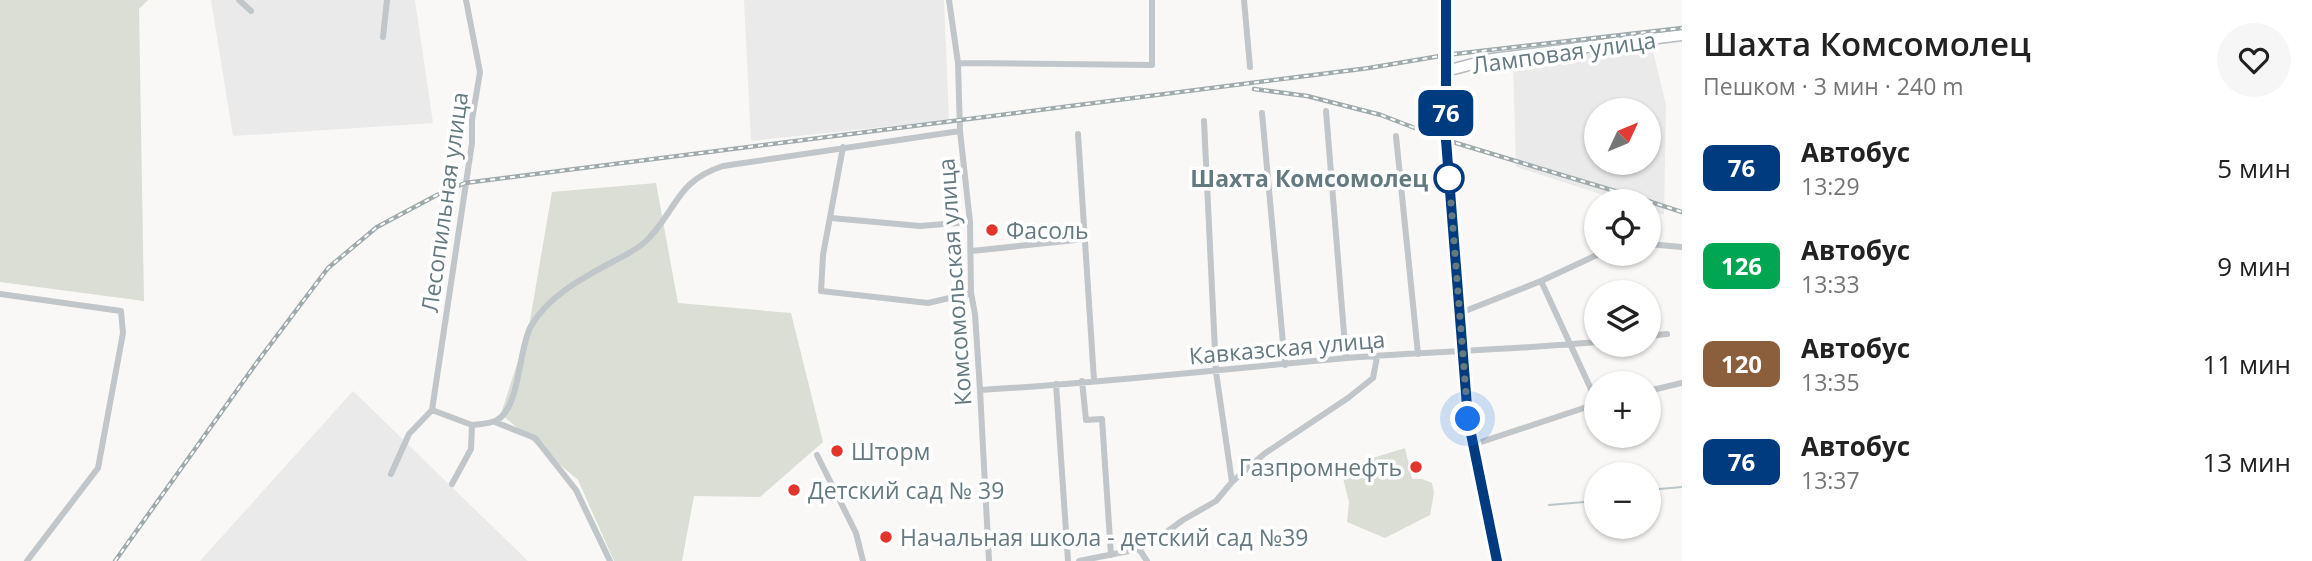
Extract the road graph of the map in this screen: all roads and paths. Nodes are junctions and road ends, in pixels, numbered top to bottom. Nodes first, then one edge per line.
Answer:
1 (239, 0) edge
2 (387, 0) edge
3 (466, 0) edge
4 (948, 0) edge
5 (1152, 0) edge
6 (1244, 0) edge
7 (1446, 0) edge
8 (251, 11) dead end
9 (1682, 35) edge
10 (383, 37) dead end
11 (958, 64) junction
12 (1250, 67) dead end
13 (1446, 71) junction
14 (1326, 111) dead end
15 (1262, 113) dead end
16 (1204, 121) dead end
17 (960, 131) junction
18 (1078, 134) dead end
19 (1396, 136) dead end
20 (843, 147) junction
21 (831, 218) junction
22 (970, 222) junction
23 (1085, 240) junction
24 (1661, 246) edge
25 (1680, 248) edge
26 (972, 251) junction
27 (1584, 261) edge
28 (1541, 281) junction
29 (971, 293) junction
30 (0, 294) edge
31 (1460, 313) junction
32 (1667, 334) dead end
33 (1661, 335) edge
34 (1584, 343) edge
35 (1572, 344) junction
36 (1462, 351) junction
37 (1418, 354) junction
38 (1377, 356) junction
39 (1346, 358) junction
40 (1285, 365) junction
41 (1216, 372) junction
42 (1584, 373) edge
43 (1094, 380) junction
44 (1082, 381) junction
45 (1682, 383) edge
46 (1056, 384) junction
47 (1661, 388) edge
48 (981, 390) junction
49 (1584, 406) edge
50 (432, 410) junction
51 (495, 422) junction
52 (472, 425) junction
53 (1472, 445) junction
54 (817, 455) dead end
55 (391, 474) dead end
56 (1232, 482) junction
57 (452, 484) dead end
58 (1139, 549) junction
59 (1111, 555) junction
60 (27, 561) edge
61 (610, 561) edge
62 (863, 561) edge
63 (989, 561) edge
64 (1068, 561) edge
65 (1079, 561) edge
66 (1147, 561) edge
67 (1497, 561) edge

1 - 8 street
2 - 10 street
3 - 50 street, Лесопильная улица
4 - 11 street, Комсомольская улица
5 - 11 street
6 - 12 street
7 - 13 main road
9 - 13 main road, Ламповая улица
11 - 17 street, Комсомольская улица
13 - 31 street
14 - 39 street
15 - 40 street
16 - 41 street
17 - 20 street
17 - 22 street, Комсомольская улица
18 - 23 street
19 - 37 street
20 - 21 street
20 - 51 street
21 - 22 street
21 - 29 street
22 - 26 street, Комсомольская улица
23 - 26 street
23 - 43 street
24 - 25 street
26 - 29 street, Комсомольская улица
27 - 28 street
28 - 31 street
28 - 35 street
29 - 48 street, Комсомольская улица
30 - 60 street
31 - 36 street
32 - 33 street
34 - 35 street, Кавказская улица
35 - 36 street, Кавказская улица
35 - 42 street
36 - 37 street, Кавказская улица
36 - 53 street
37 - 38 street, Кавказская улица
38 - 39 street, Кавказская улица
38 - 56 street
39 - 40 street, Кавказская улица
40 - 41 street, Кавказская улица
41 - 43 street, Кавказская улица
41 - 56 street
43 - 44 street, Кавказская улица
44 - 46 street, Кавказская улица
44 - 59 street
45 - 47 street
46 - 48 street, Кавказская улица
46 - 64 street
48 - 63 street, Комсомольская улица
49 - 53 street
50 - 52 street
50 - 55 street
51 - 52 street
51 - 61 street
52 - 57 street
53 - 67 street
54 - 62 street
56 - 58 street
58 - 59 street
58 - 66 street
59 - 65 street

